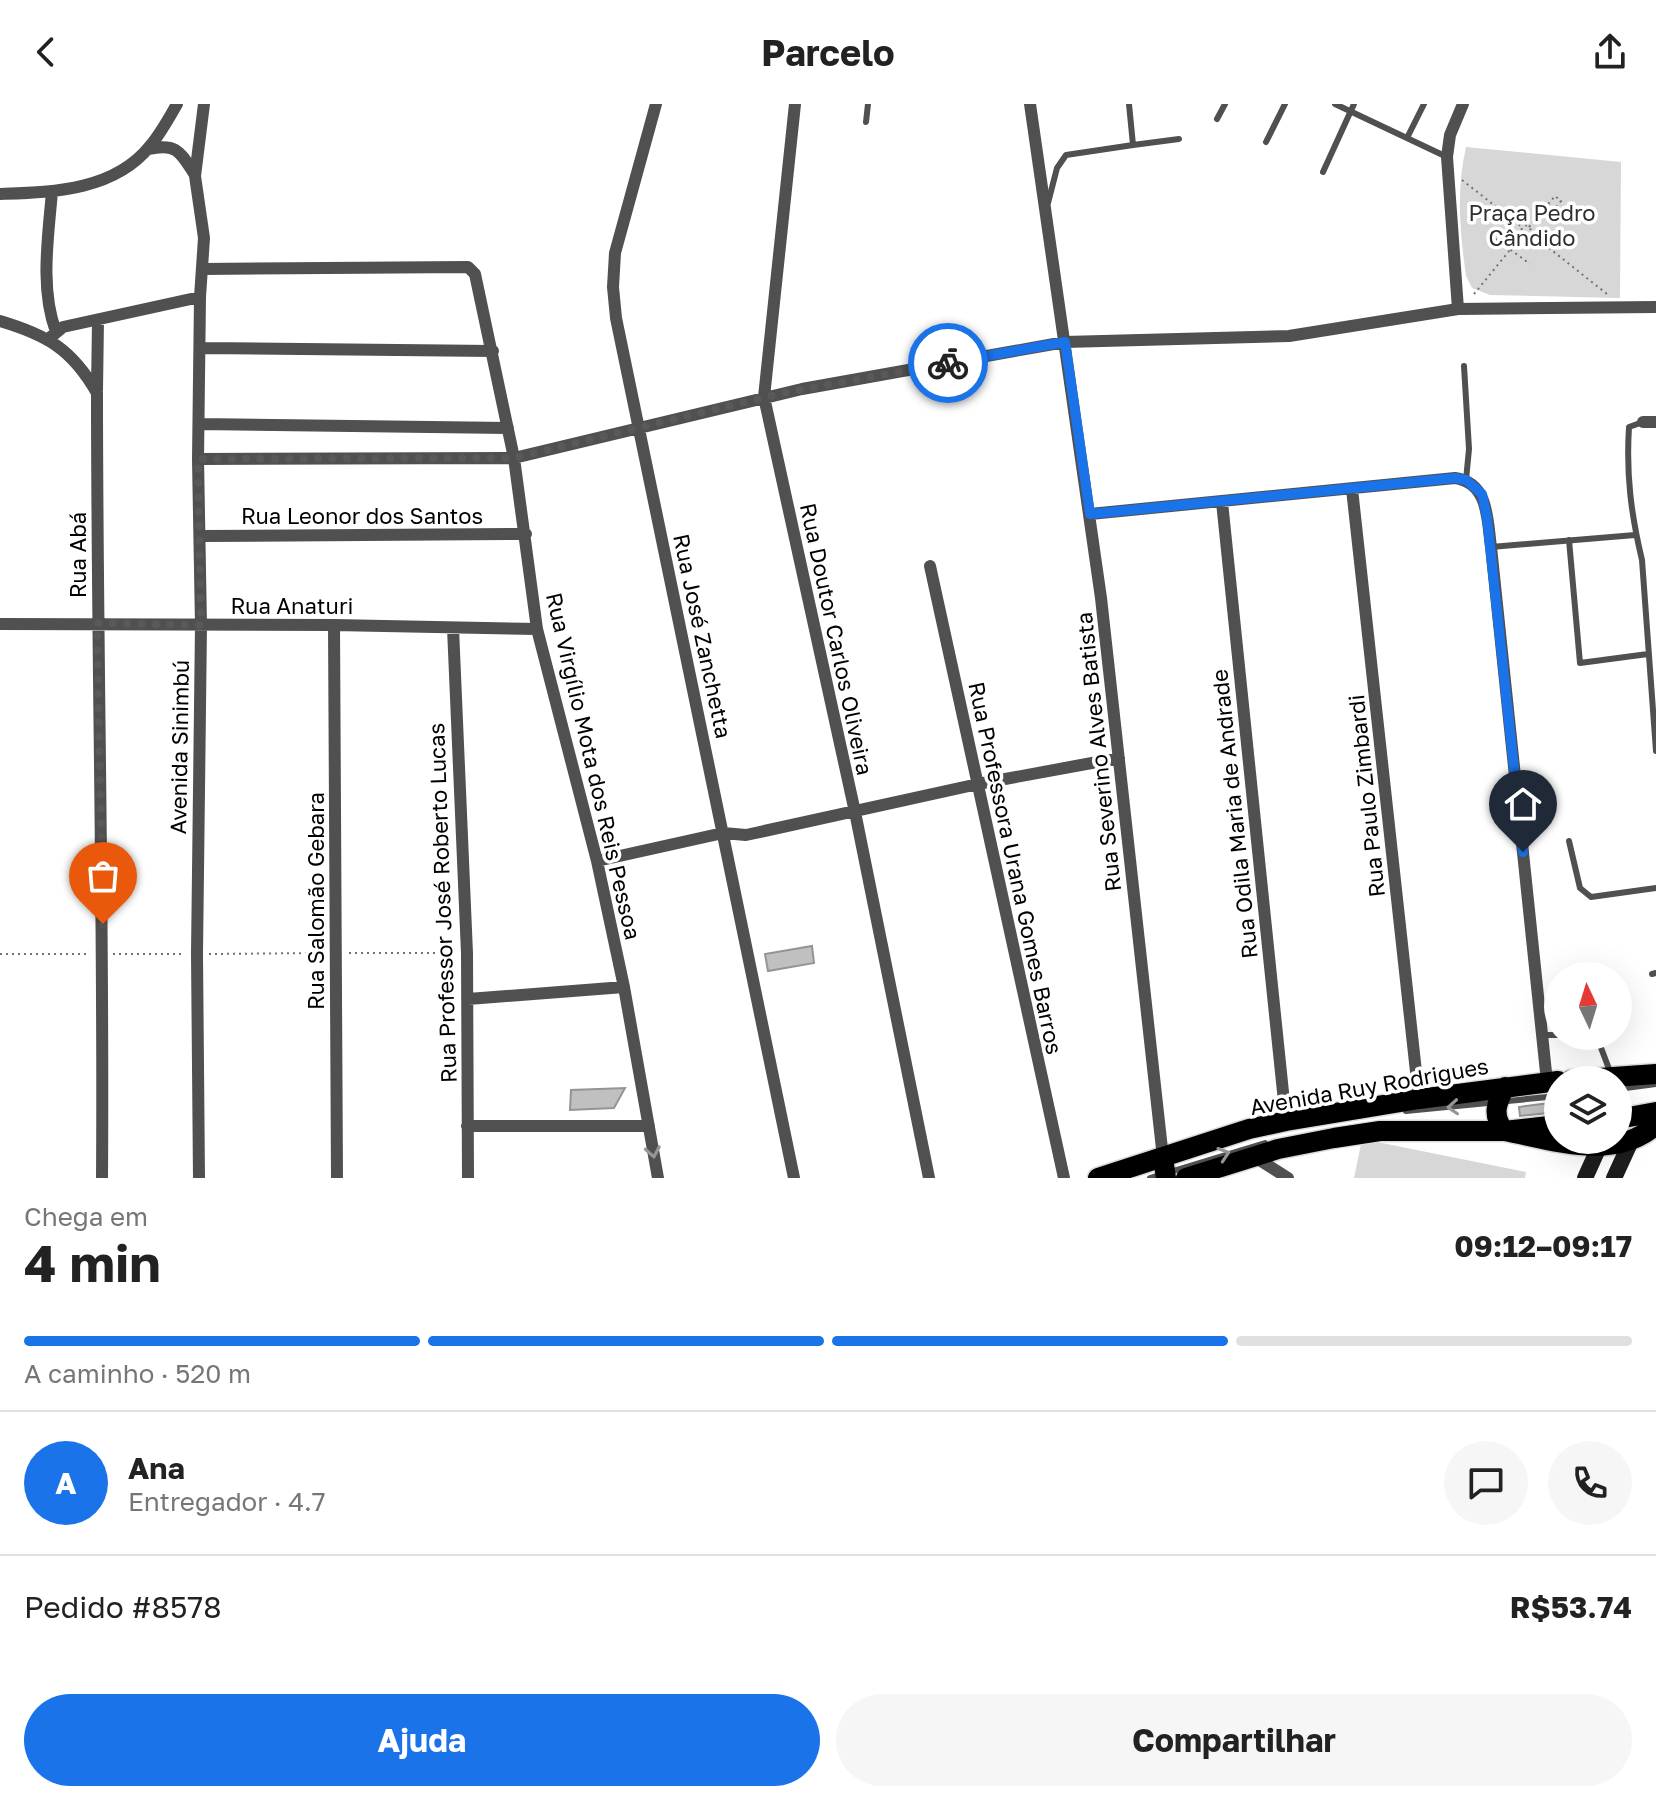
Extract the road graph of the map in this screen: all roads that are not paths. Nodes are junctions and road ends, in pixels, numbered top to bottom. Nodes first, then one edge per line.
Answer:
1 (177, 104) edge
2 (204, 104) edge
3 (656, 104) edge
4 (795, 104) edge
5 (868, 104) edge
6 (1030, 104) edge
7 (1129, 104) edge
8 (1225, 104) edge
9 (1285, 104) edge
10 (1335, 104) edge
11 (1424, 104) edge
12 (1463, 104) edge
13 (1353, 108) edge
14 (1217, 119) dead end
15 (866, 122) dead end
16 (1407, 138) junction
17 (1179, 139) dead end
18 (1266, 142) dead end
19 (1133, 145) junction
20 (148, 149) junction
21 (1447, 157) junction
22 (1323, 172) dead end
23 (195, 176) junction
24 (52, 192) junction
25 (0, 194) edge
26 (1047, 210) junction
27 (203, 269) junction
28 (200, 297) junction
29 (1656, 307) edge
30 (1458, 309) junction
31 (98, 320) junction
32 (0, 321) edge
33 (52, 336) junction
34 (1065, 342) junction
35 (201, 348) junction
36 (493, 351) junction
37 (1464, 366) dead end
38 (97, 393) junction
39 (764, 397) junction
40 (1650, 422) edge
41 (199, 424) junction
42 (508, 428) junction
43 (640, 428) junction
44 (514, 458) junction
45 (198, 459) junction
46 (1466, 480) junction
47 (1352, 489) junction
48 (1222, 502) junction
49 (1090, 514) junction
50 (526, 534) junction
51 (1635, 535) junction
52 (200, 536) junction
53 (1569, 540) junction
54 (1491, 547) junction
55 (930, 566) dead end
56 (97, 623) junction
57 (0, 624) edge
58 (201, 625) junction
59 (334, 625) junction
60 (453, 628) junction
61 (537, 629) junction
62 (1648, 654) junction
63 (1656, 751) edge
64 (1119, 758) junction
65 (978, 784) junction
66 (855, 812) junction
67 (723, 833) junction
68 (1569, 841) dead end
69 (597, 861) junction
70 (1656, 888) edge
71 (624, 987) junction
72 (468, 999) junction
73 (1542, 1035) joint
74 (1549, 1066) edge
75 (1654, 1080) edge
76 (1632, 1082) edge
77 (1544, 1091) edge
78 (1419, 1099) junction
79 (1501, 1111) junction
80 (1544, 1116) edge
81 (1286, 1121) junction
82 (1544, 1122) edge
83 (467, 1126) junction
84 (649, 1126) junction
85 (1544, 1130) edge
86 (1648, 1134) edge
87 (1596, 1154) edge
88 (1253, 1156) junction
89 (1166, 1171) edge
90 (102, 1178) edge
91 (199, 1178) edge
92 (337, 1178) edge
93 (468, 1178) edge
94 (658, 1178) edge
95 (794, 1178) edge
96 (929, 1178) edge
97 (1064, 1178) edge
98 (1098, 1178) edge
99 (1119, 1178) edge
100 (1288, 1178) edge
101 (1585, 1178) edge
102 (1614, 1178) edge

1 - 20 street
2 - 23 street, Avenida Sinimbú
3 - 43 street, Rua José Zanchetta
4 - 39 street, Rua Doutor Carlos Oliveira
5 - 15 lane
6 - 26 street, Rua Severino Alves Batista
7 - 19 lane
8 - 14 lane
9 - 18 lane
10 - 13 lane
11 - 16 lane
12 - 21 street
13 - 16 lane
13 - 22 lane
16 - 21 lane
17 - 19 lane
19 - 26 lane
20 - 23 street
20 - 24 street
21 - 30 street
23 - 27 street, Avenida Sinimbú
24 - 25 street
24 - 33 street
26 - 34 street, Rua Severino Alves Batista
27 - 28 street, Avenida Sinimbú
27 - 36 street, Rua Virgílio Mota dos Reis Pessoa
28 - 31 street
28 - 35 street, Avenida Sinimbú
29 - 30 street
30 - 34 street
31 - 33 street
31 - 38 street, Rua Abá
32 - 33 street
33 - 38 street
34 - 39 street
34 - 49 street, Rua Severino Alves Batista
35 - 36 street
35 - 41 street, Avenida Sinimbú
36 - 42 street, Rua Virgílio Mota dos Reis Pessoa
37 - 46 lane
38 - 56 street, Rua Abá
39 - 43 street
39 - 66 street, Rua Doutor Carlos Oliveira
40 - 51 lane
41 - 42 street
41 - 45 street, Avenida Sinimbú
42 - 44 street, Rua Virgílio Mota dos Reis Pessoa
43 - 44 street
43 - 67 street, Rua José Zanchetta
44 - 45 street
44 - 50 street, Rua Virgílio Mota dos Reis Pessoa
45 - 52 street, Avenida Sinimbú
46 - 47 street
46 - 54 street
47 - 48 street
47 - 78 street, Rua Paulo Zimbardi
48 - 49 street
48 - 81 street, Rua Odila Maria de Andrade
49 - 64 street, Rua Severino Alves Batista
50 - 52 street, Rua Leonor dos Santos
50 - 61 street, Rua Virgílio Mota dos Reis Pessoa
51 - 53 lane
51 - 62 lane
52 - 58 street, Avenida Sinimbú
53 - 54 lane
53 - 62 lane
54 - 73 street
55 - 65 street, Rua Professora Urana Gomes Barros
56 - 57 street, Rua Anaturi
56 - 58 street, Rua Anaturi
56 - 90 street, Rua Abá
58 - 59 street, Rua Anaturi
58 - 91 street, Avenida Sinimbú
59 - 60 street, Rua Anaturi
59 - 92 street, Rua Salomão Gebara
60 - 61 street, Rua Anaturi
60 - 72 street, Rua Professor José Roberto Lucas
61 - 69 street, Rua Virgílio Mota dos Reis Pessoa
62 - 63 lane
64 - 65 street
64 - 89 street, Rua Severino Alves Batista
65 - 66 street
65 - 97 street, Rua Professora Urana Gomes Barros
66 - 67 street
66 - 96 street, Rua Doutor Carlos Oliveira
67 - 69 street
67 - 95 street, Rua José Zanchetta
68 - 70 lane
69 - 71 street, Rua Virgílio Mota dos Reis Pessoa
71 - 72 street
71 - 84 street, Rua Virgílio Mota dos Reis Pessoa
72 - 83 street, Rua Professor José Roberto Lucas
73 - 74 street
75 - 76 main road
77 - 79 main road, Avenida Ruy Rodrigues
78 - 79 main road, Avenida Ruy Rodrigues
78 - 81 main road, Avenida Ruy Rodrigues
79 - 80 lane
79 - 82 main road, Avenida Ruy Rodrigues
79 - 85 main road
79 - 88 main road, Avenida Ruy Rodrigues
89 -> 79 lane
79 -> 89 lane
81 - 89 main road, Avenida Ruy Rodrigues
83 - 84 street
83 - 93 street, Rua Professor José Roberto Lucas
84 -> 94 street, Rua Virgílio Mota dos Reis Pessoa
86 - 102 main road
87 - 101 main road
88 - 89 main road, Avenida Ruy Rodrigues
88 - 100 street
89 - 98 main road, Avenida Ruy Rodrigues
89 - 99 lane

